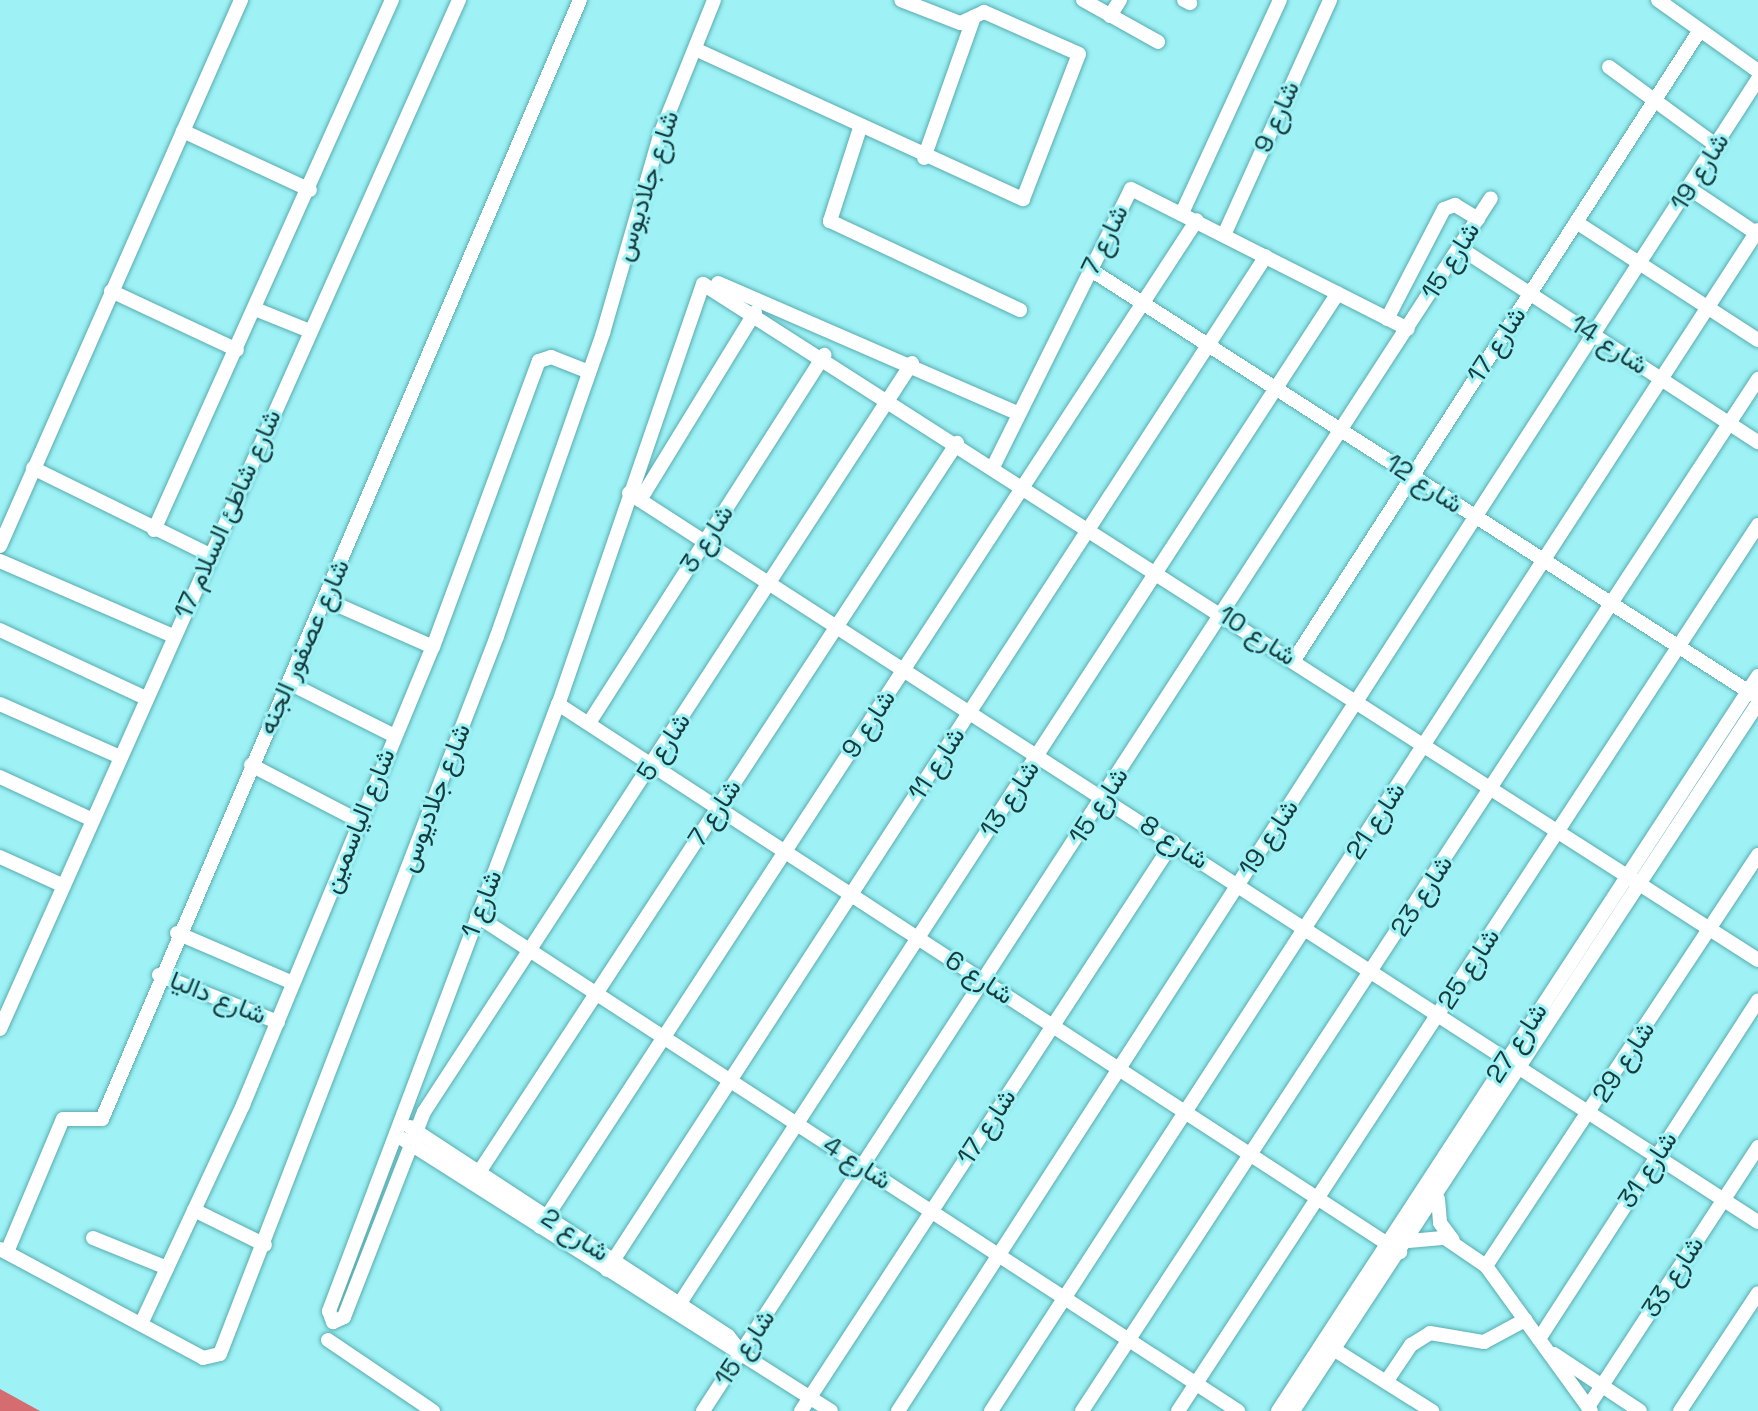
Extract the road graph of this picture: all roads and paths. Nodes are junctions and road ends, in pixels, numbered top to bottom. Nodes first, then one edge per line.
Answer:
1 (241, 0) edge
2 (392, 0) edge
3 (459, 0) edge
4 (580, 0) edge
5 (714, 0) edge
6 (901, 0) edge
7 (1083, 0) edge
8 (1120, 0) edge
9 (1280, 0) edge
10 (1330, 0) edge
11 (1658, 0) edge
12 (930, 6) edge
13 (1110, 16) junction
14 (974, 17) junction
15 (1700, 30) junction
16 (1158, 42) dead end
17 (695, 49) junction
18 (1609, 67) dead end
19 (1758, 71) edge
20 (1758, 79) edge
21 (1655, 100) junction
22 (860, 128) junction
23 (183, 131) junction
24 (1717, 146) junction
25 (924, 158) junction
26 (1690, 189) junction
27 (310, 190) junction
28 (1491, 198) dead end
29 (1182, 213) junction
30 (1478, 219) junction
31 (1197, 220) junction
32 (1576, 222) junction
33 (1757, 231) edge
34 (1224, 235) junction
35 (1460, 248) junction
36 (1266, 256) junction
37 (1643, 265) junction
38 (1091, 270) junction
39 (703, 284) junction
40 (111, 291) junction
41 (1338, 293) junction
42 (1530, 293) junction
43 (1143, 303) junction
44 (1709, 308) junction
45 (255, 309) junction
46 (1020, 310) dead end
47 (755, 312) junction
48 (1387, 319) junction
49 (1408, 329) junction
50 (310, 331) junction
51 (1596, 336) junction
52 (1758, 340) edge
53 (1210, 346) junction
54 (237, 350) junction
55 (824, 355) junction
56 (912, 363) junction
57 (589, 372) junction
58 (1758, 379) edge
59 (1664, 380) junction
60 (1276, 389) junction
61 (890, 399) junction
62 (1019, 414) junction
63 (1729, 423) junction
64 (1342, 432) junction
65 (1758, 442) edge
66 (957, 443) junction
67 (993, 467) junction
68 (33, 468) junction
69 (1412, 477) junction
70 (1024, 486) junction
71 (634, 496) junction
72 (1477, 519) junction
73 (1758, 525) edge
74 (154, 530) junction
75 (1091, 530) junction
76 (705, 542) junction
77 (0, 546) edge
78 (210, 555) junction
79 (0, 561) edge
80 (1544, 562) junction
81 (1157, 572) junction
82 (770, 584) junction
83 (326, 600) junction
84 (1611, 605) junction
85 (1224, 615) junction
86 (837, 627) junction
87 (0, 630) edge
88 (173, 636) junction
89 (433, 647) junction
90 (1677, 648) junction
91 (1294, 660) junction
92 (904, 670) junction
93 (1758, 676) edge
94 (289, 683) junction
95 (1755, 697) edge
96 (146, 698) junction
97 (1357, 701) junction
98 (0, 704) edge
99 (558, 704) junction
100 (971, 713) junction
101 (589, 723) junction
102 (393, 735) junction
103 (1425, 746) junction
104 (1038, 756) junction
105 (120, 757) junction
106 (251, 765) junction
107 (652, 765) junction
108 (0, 777) edge
109 (1492, 788) junction
110 (1104, 798) junction
111 (718, 808) junction
112 (93, 820) junction
113 (359, 821) junction
114 (1559, 831) junction
115 (1173, 842) junction
116 (785, 852) junction
117 (1758, 855) edge
118 (0, 857) edge
119 (1629, 875) junction
120 (1643, 884) junction
121 (1239, 885) junction
122 (64, 886) junction
123 (852, 895) junction
124 (477, 916) junction
125 (1306, 928) junction
126 (1711, 929) junction
127 (177, 933) junction
128 (919, 939) junction
129 (529, 949) junction
130 (1758, 960) edge
131 (1373, 971) junction
132 (159, 975) junction
133 (985, 982) junction
134 (293, 983) junction
135 (597, 993) junction
136 (1758, 1001) edge
137 (5, 1002) edge
138 (1439, 1014) junction
139 (278, 1022) junction
140 (1053, 1026) junction
141 (0, 1029) edge
142 (664, 1037) junction
143 (1514, 1062) junction
144 (1119, 1070) junction
145 (731, 1081) junction
146 (1187, 1113) junction
147 (1591, 1113) junction
148 (797, 1124) junction
149 (399, 1128) junction
150 (413, 1137) junction
151 (1758, 1147) edge
152 (1252, 1156) junction
153 (1657, 1156) junction
154 (864, 1168) junction
155 (475, 1178) junction
156 (1438, 1196) junction
157 (1317, 1198) junction
158 (1724, 1200) junction
159 (194, 1210) junction
160 (931, 1211) junction
161 (543, 1222) junction
162 (1758, 1222) edge
163 (93, 1238) dead end
164 (1457, 1243) junction
165 (265, 1245) junction
166 (1398, 1246) junction
167 (3, 1250) edge
168 (998, 1256) junction
169 (610, 1265) junction
170 (1486, 1266) junction
171 (167, 1268) junction
172 (1758, 1293) edge
173 (1065, 1298) junction
174 (680, 1303) junction
175 (1525, 1320) junction
176 (141, 1324) junction
177 (1127, 1339) junction
178 (328, 1340) dead end
179 (1542, 1344) junction
180 (1335, 1350) junction
181 (743, 1353) junction
182 (1386, 1382) junction
183 (1195, 1383) junction
184 (1602, 1386) junction
185 (810, 1397) junction
186 (1589, 1409) edge
187 (433, 1411) edge
188 (703, 1411) edge
189 (801, 1411) edge
190 (831, 1411) edge
191 (898, 1411) edge
192 (991, 1411) edge
193 (1082, 1411) edge
194 (1178, 1411) edge
195 (1238, 1411) edge
196 (1278, 1411) edge
197 (1293, 1411) edge
198 (1432, 1411) edge
199 (1640, 1411) edge
200 (1680, 1411) edge

1 - 23 street
2 - 27 street
3 - 50 street, شارع شاطئ السلام 17
4 - 83 street, شارع عصفور الجنه
5 - 17 street, شارع جلاديوس
6 - 12 street
7 - 13 street
8 - 13 street
9 - 29 street
10 - 34 street, شارع 9
11 - 15 street
12 - 14 street
13 - 16 street
14 - 25 street
14 - 25 street
15 - 19 street
15 - 21 street, شارع 17
17 - 22 street
17 - 57 street, شارع جلاديوس
18 - 21 street
20 - 24 street, شارع 19
21 - 24 street
21 - 32 street, شارع 17
22 - 25 street
22 - 46 street
23 - 27 street
23 - 40 street
24 - 26 street, شارع 19
26 - 33 street
26 - 37 street, شارع 19
27 - 45 street
28 - 30 street, شارع 15
29 - 31 street
29 - 38 street, شارع 7
30 - 35 street, شارع 15
30 - 48 street
31 - 34 street
31 - 43 street, شارع 9
32 - 37 street
32 - 42 street, شارع 17
33 - 44 street, شارع 21
34 - 36 street
35 - 42 street, شارع 14
35 - 49 street, شارع 15
36 - 41 street
36 - 53 street, شارع 11
37 - 44 street
37 - 51 street, شارع 19
38 - 43 street, شارع 12
38 - 62 street, شارع 7
39 - 47 street, شارع 10
39 - 56 street
39 - 71 street, شارع 1
40 - 54 street
40 - 68 street
41 - 48 street
41 - 60 street, شارع 13
42 - 51 street, شارع 14
42 - 69 street, شارع 17
43 - 53 street, شارع 12
43 - 70 street, شارع 9
44 - 52 street
44 - 59 street, شارع 21
45 - 50 street
45 - 54 street
47 - 55 street, شارع 10
47 - 71 street
48 - 49 street
49 - 64 street, شارع 15
50 - 78 street, شارع شاطئ السلام 17
51 - 59 street, شارع 14
51 - 72 street, شارع 19
53 - 60 street, شارع 12
53 - 75 street, شارع 11
54 - 74 street
55 - 61 street, شارع 10
55 - 76 street, شارع 3
56 - 61 street, شارع 5
56 - 62 street
57 - 89 street, شارع الياسمين
57 - 165 street, شارع جلاديوس
58 - 63 street, شارع 23
59 - 63 street, شارع 14
59 - 80 street, شارع 21
60 - 64 street, شارع 12
60 - 81 street, شارع 13
61 - 66 street, شارع 10
61 - 82 street, شارع 5
62 - 67 street, شارع 7
63 - 65 street, شارع 14
63 - 84 street, شارع 23
64 - 69 street, شارع 12
64 - 85 street, شارع 15
66 - 67 street, شارع 10
66 - 86 street, شارع 7
67 - 70 street, شارع 10
68 - 74 street
68 - 77 street
69 - 72 street, شارع 12
69 - 91 street, شارع 17
70 - 75 street, شارع 10
70 - 92 street, شارع 9
71 - 76 street, شارع 8
71 - 99 street, شارع 1
72 - 80 street, شارع 12
72 - 97 street, شارع 19
73 - 90 street, شارع 25
74 - 78 street
75 - 81 street, شارع 10
75 - 100 street, شارع 11
76 - 82 street, شارع 8
76 - 101 street, شارع 3
78 - 88 street, شارع شاطئ السلام 17
79 - 88 street
80 - 84 street, شارع 12
80 - 103 street, شارع 21
81 - 85 street, شارع 10
81 - 104 street, شارع 13
82 - 86 street, شارع 8
82 - 107 street, شارع 5
83 - 89 street
83 - 94 street, شارع عصفور الجنه
84 - 90 street, شارع 12
84 - 109 street, شارع 23
85 - 91 street, شارع 10
85 - 110 street, شارع 15
86 - 92 street, شارع 8
86 - 111 street, شارع 7
87 - 96 street
88 - 96 street, شارع شاطئ السلام 17
89 - 102 street, شارع الياسمين
90 - 95 street, شارع 12
90 - 114 street, شارع 25
91 - 97 street, شارع 10
92 - 100 street, شارع 8
92 - 116 street, شارع 9
93 - 95 street, شارع 27
94 - 102 street
94 - 106 street, شارع عصفور الجنه
95 - 119 street, شارع 27
95 - 120 street, شارع 27
96 - 105 street, شارع شاطئ السلام 17
97 - 103 street, شارع 10
97 - 121 street, شارع 19
98 - 105 street
99 - 101 street, شارع 6
99 - 124 street, شارع 1
100 - 104 street, شارع 8
100 - 123 street, شارع 11
101 - 107 street, شارع 6
102 - 113 street, شارع الياسمين
103 - 109 street, شارع 10
103 - 125 street, شارع 21
104 - 110 street, شارع 8
104 - 128 street, شارع 13
105 - 112 street, شارع شاطئ السلام 17
106 - 113 street
106 - 127 street, شارع عصفور الجنه
107 - 111 street, شارع 6
107 - 129 street, شارع 5
108 - 112 street
109 - 114 street, شارع 10
109 - 131 street, شارع 23
110 - 115 street, شارع 8
110 - 133 street, شارع 15
111 - 116 street, شارع 6
111 - 135 street, شارع 7
112 - 122 street, شارع شاطئ السلام 17
113 - 134 street, شارع الياسمين
114 - 119 street, شارع 10
114 - 138 street, شارع 25
115 - 121 street, شارع 8
115 - 140 street, شارع 17
116 - 123 street, شارع 6
116 - 142 street, شارع 9
117 - 126 street, شارع 29
118 - 122 street
119 - 120 street, شارع 10
119 - 143 street, شارع 27
120 - 126 street, شارع 10
120 - 143 street, شارع 27
121 - 125 street, شارع 8
121 - 144 street, شارع 19
122 - 137 street, شارع شاطئ السلام 17
123 - 128 street, شارع 6
123 - 145 street, شارع 11
124 - 129 street, شارع 4
124 - 149 street, شارع 1
125 - 131 street, شارع 8
125 - 146 street, شارع 21
126 - 130 street, شارع 10
126 - 147 street, شارع 29
127 - 132 street, شارع عصفور الجنه
127 - 134 street
128 - 133 street, شارع 6
128 - 148 street, شارع 13
129 - 135 street, شارع 4
129 - 150 street, شارع 5
131 - 138 street, شارع 8
131 - 152 street, شارع 23
132 - 139 street, شارع داليا
132 - 167 street, شارع عصفور الجنه
133 - 140 street, شارع 6
133 - 154 street, شارع 15
134 - 139 street, شارع الياسمين
135 - 142 street, شارع 4
135 - 155 street, شارع 7
136 - 153 street, شارع 31
137 - 141 street, شارع شاطئ السلام 17
138 - 143 street, شارع 8
138 - 157 street, شارع 25
139 - 159 street, شارع الياسمين
140 - 144 street, شارع 6
140 - 160 street, شارع 17
142 - 145 street, شارع 4
142 - 161 street, شارع 9
143 - 147 street, شارع 8
143 - 156 street, شارع 27
143 - 166 street, شارع 27
144 - 146 street, شارع 6
144 - 168 street, شارع 19
145 - 148 street, شارع 4
145 - 169 street, شارع 11
146 - 152 street, شارع 6
146 - 173 street, شارع 21
147 - 153 street, شارع 8
147 - 170 street, شارع 29
148 - 154 street, شارع 4
148 - 174 street, شارع 13
149 - 150 street, شارع 2
149 - 150 street, شارع 1
150 - 155 street, شارع 2
151 - 158 street, شارع 33
152 - 157 street, شارع 6
152 - 177 street, شارع 23
153 - 158 street, شارع 8
153 - 179 street, شارع 31
154 - 160 street, شارع 4
154 - 181 street, شارع 15
155 - 161 street, شارع 2
156 - 164 street
156 - 166 street, شارع 27
157 - 166 street, شارع 6
157 - 183 street, شارع 25
158 - 162 street, شارع 8
158 - 184 street, شارع 33
159 - 165 street
159 - 171 street, شارع الياسمين
160 - 168 street, شارع 4
160 - 185 street, شارع 17
161 - 169 street, شارع 2
163 - 171 street
164 - 166 street
164 - 170 street
165 - 176 street, شارع جلاديوس
166 - 180 street, شارع 27
166 - 196 street, شارع 27
167 - 176 street, شارع جلاديوس
168 - 173 street, شارع 4
168 - 191 street, شارع 19
169 - 174 street, شارع 2
169 - 181 street, شارع 2
170 - 175 street
171 - 176 street, شارع الياسمين
172 - 200 street
173 - 177 street, شارع 4
173 - 192 street, شارع 21
174 - 181 street, شارع 2
175 - 179 street
175 - 182 street
177 - 183 street, شارع 4
177 - 193 street, شارع 23
178 - 187 street
179 - 184 street
179 - 186 street
180 - 182 street
180 - 197 street, شارع 27
181 - 185 street, شارع 2
181 - 188 street, شارع 15
182 - 198 street
183 - 194 street, شارع 25
183 - 195 street, شارع 4
184 - 186 street, شارع 33
184 - 199 street
185 - 189 street, شارع 17
185 - 190 street, شارع 2

